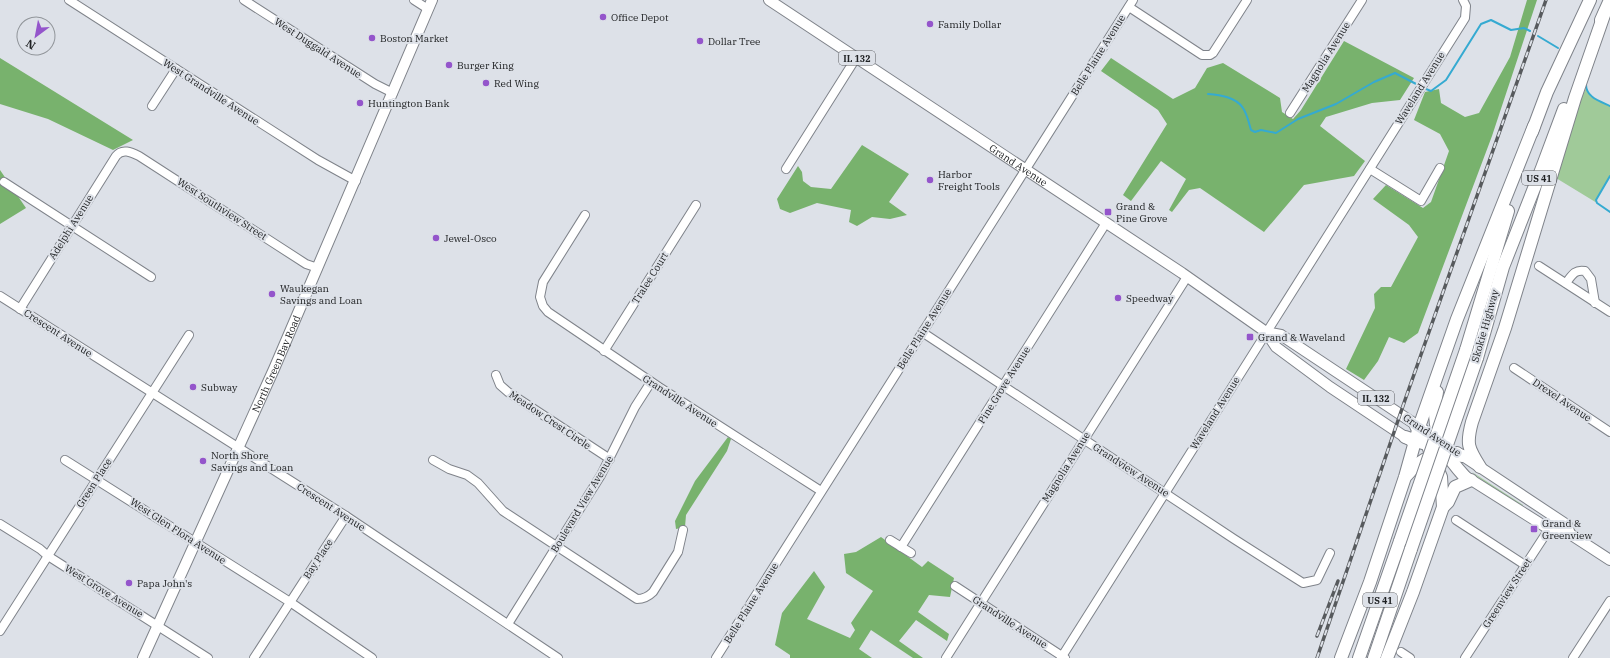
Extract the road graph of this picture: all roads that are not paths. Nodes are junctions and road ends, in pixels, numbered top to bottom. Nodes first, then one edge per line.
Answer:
1 (69, 0) edge
2 (244, 0) edge
3 (414, 0) edge
4 (769, 0) edge
5 (1247, 0) edge
6 (1362, 0) edge
7 (1583, 0) edge
8 (1590, 0) edge
9 (1610, 0) edge
10 (1131, 3) edge
11 (1464, 3) edge
12 (430, 4) edge
13 (1605, 12) junction
14 (856, 58) junction
15 (176, 69) junction
16 (393, 92) junction
17 (1547, 92) junction
18 (152, 106) dead end
19 (1290, 113) dead end
20 (1534, 126) junction
21 (126, 151) joint
22 (1440, 168) dead end
23 (786, 169) dead end
24 (1370, 169) junction
25 (1026, 170) junction
26 (356, 181) junction
27 (4, 182) dead end
28 (696, 205) dead end
29 (585, 215) dead end
30 (1106, 223) junction
31 (72, 226) junction
32 (1540, 266) dead end
33 (318, 268) junction
34 (151, 277) dead end
35 (1187, 277) junction
36 (1566, 283) junction
37 (0, 296) edge
38 (1595, 303) junction
39 (20, 309) junction
40 (1610, 312) edge
41 (922, 332) junction
42 (1266, 332) junction
43 (189, 335) dead end
44 (604, 351) junction
45 (1514, 368) dead end
46 (496, 375) dead end
47 (1437, 377) junction
48 (651, 382) junction
49 (1004, 386) junction
50 (152, 393) junction
51 (1472, 422) junction
52 (1610, 432) edge
53 (1414, 433) junction
54 (1084, 439) junction
55 (1443, 446) junction
56 (238, 449) junction
57 (1431, 452) junction
58 (1463, 456) joint
59 (65, 460) dead end
60 (433, 460) dead end
61 (610, 460) junction
62 (1480, 467) junction
63 (1405, 477) junction
64 (1468, 478) junction
65 (97, 479) junction
66 (821, 491) junction
67 (1165, 493) junction
68 (1443, 507) junction
69 (346, 516) junction
70 (1456, 520) dead end
71 (0, 524) edge
72 (1549, 529) junction
73 (683, 530) dead end
74 (1570, 534) junction
75 (890, 540) dead end
76 (196, 542) junction
77 (557, 546) junction
78 (901, 547) junction
79 (1330, 553) dead end
80 (912, 554) dead end
81 (48, 556) junction
82 (1608, 556) edge
83 (1525, 565) junction
84 (1370, 582) junction
85 (955, 586) dead end
86 (1610, 601) edge
87 (290, 602) junction
88 (981, 603) junction
89 (508, 624) junction
90 (158, 625) junction
91 (0, 631) edge
92 (1401, 652) dead end
93 (717, 657) edge
94 (1063, 657) edge
95 (143, 658) edge
96 (208, 658) edge
97 (254, 658) edge
98 (372, 658) edge
99 (558, 658) edge
100 (946, 658) edge
101 (1341, 658) edge
102 (1348, 658) edge
103 (1359, 658) edge
104 (1374, 658) edge
105 (1387, 658) edge
106 (1410, 658) edge
107 (1465, 658) edge
108 (1573, 658) edge

1 - 15 street, West Grandville Avenue
2 - 16 street, West Duggald Avenue
3 - 12 street
4 - 14 main road, Grand Avenue / IL 132
5 - 10 street
6 - 19 street, Magnolia Avenue
7 - 17 highway
8 - 17 highway, Skokie Highway / US 41
9 - 13 highway, Skokie Highway / US 41
10 - 25 street, Belle Plaine Avenue
11 - 24 street, Waveland Avenue
12 - 16 main road, North Green Bay Road
13 - 51 highway
13 - 104 highway, Skokie Highway / US 41, bridge
14 - 23 street
14 - 25 main road, Grand Avenue / IL 132
15 - 18 street
15 - 26 street, West Grandville Avenue
16 - 26 main road, North Green Bay Road
17 - 20 highway, Skokie Highway / US 41
20 - 47 highway
20 - 103 highway, Skokie Highway / US 41, bridge
21 - 31 street, Adelphi Avenue
21 - 33 street, West Southview Street
22 - 24 street
24 - 42 street, Waveland Avenue
25 - 30 main road, Grand Avenue / IL 132
25 - 41 street, Belle Plaine Avenue
26 - 33 main road, North Green Bay Road
27 - 31 street
28 - 44 street, Tralee Court
29 - 44 street, Grandville Avenue
30 - 35 main road, Grand Avenue / IL 132
30 - 49 street, Pine Grove Avenue
31 - 34 street
31 - 39 street, Adelphi Avenue
32 - 36 street
33 - 56 main road, North Green Bay Road
35 - 42 main road, Grand Avenue / IL 132
35 - 54 street, Magnolia Avenue
36 - 38 street
36 - 38 street
37 - 39 street, Crescent Avenue
38 - 40 street
39 - 50 street, Crescent Avenue
41 - 49 street, Grandview Avenue
41 - 66 street, Belle Plaine Avenue
42 - 53 main road, Grand Avenue / IL 132
42 - 53 main road, Grand Avenue / IL 132
42 - 67 street, Waveland Avenue
43 - 50 street, Green Place
44 - 48 street, Grandville Avenue
45 - 52 street, Drexel Avenue
46 - 61 street, Meadow Crest Circle
47 - 53 highway
47 - 55 highway
48 - 61 street, Boulevard View Avenue
48 - 66 street, Grandville Avenue
49 - 54 street, Grandview Avenue
49 - 78 street, Pine Grove Avenue
50 - 56 street, Crescent Avenue
50 - 65 street, Green Place
51 - 55 highway
51 - 62 highway
53 - 55 main road, Grand Avenue / IL 132
53 - 57 highway
53 - 63 highway
54 - 67 street, Grandview Avenue
54 - 88 street, Magnolia Avenue
55 - 57 highway
55 - 58 highway
55 - 64 highway
56 - 69 street, Crescent Avenue
56 - 76 main road, North Green Bay Road
57 - 63 highway
57 - 64 main road, Grand Avenue
57 - 68 highway
58 - 62 main road, Grand Avenue
59 - 65 street, West Glen Flora Avenue
60 - 77 street
61 - 77 street, Boulevard View Avenue
62 - 74 main road, Grand Avenue
63 - 84 highway
64 - 68 highway
64 - 72 main road, Grand Avenue
65 - 76 street, West Glen Flora Avenue
65 - 81 street, Green Place
66 - 93 street, Belle Plaine Avenue
67 - 79 street, Grandview Avenue
67 - 94 street, Waveland Avenue
68 - 105 highway
69 - 87 street, Bay Place
69 - 89 street, Crescent Avenue
70 - 83 street
71 - 81 street, West Grove Avenue
72 - 74 main road, Grand Avenue
72 - 83 street, Greenview Street
73 - 77 street
74 - 82 main road, Grand Avenue
75 - 78 street
76 - 87 street, West Glen Flora Avenue
76 - 90 main road, North Green Bay Road
77 - 89 street, Boulevard View Avenue
78 - 80 street
81 - 90 street, West Grove Avenue
81 - 91 street, Green Place
83 - 107 street, Greenview Street
84 - 101 highway
84 - 102 highway
85 - 88 street, Grandville Avenue
86 - 108 street
87 - 97 street, Bay Place
87 - 98 street, West Glen Flora Avenue
88 - 94 street, Grandville Avenue
88 - 100 street, Magnolia Avenue
89 - 99 street, Crescent Avenue
90 - 95 main road, North Green Bay Road
90 - 96 street, West Grove Avenue
92 - 106 street

